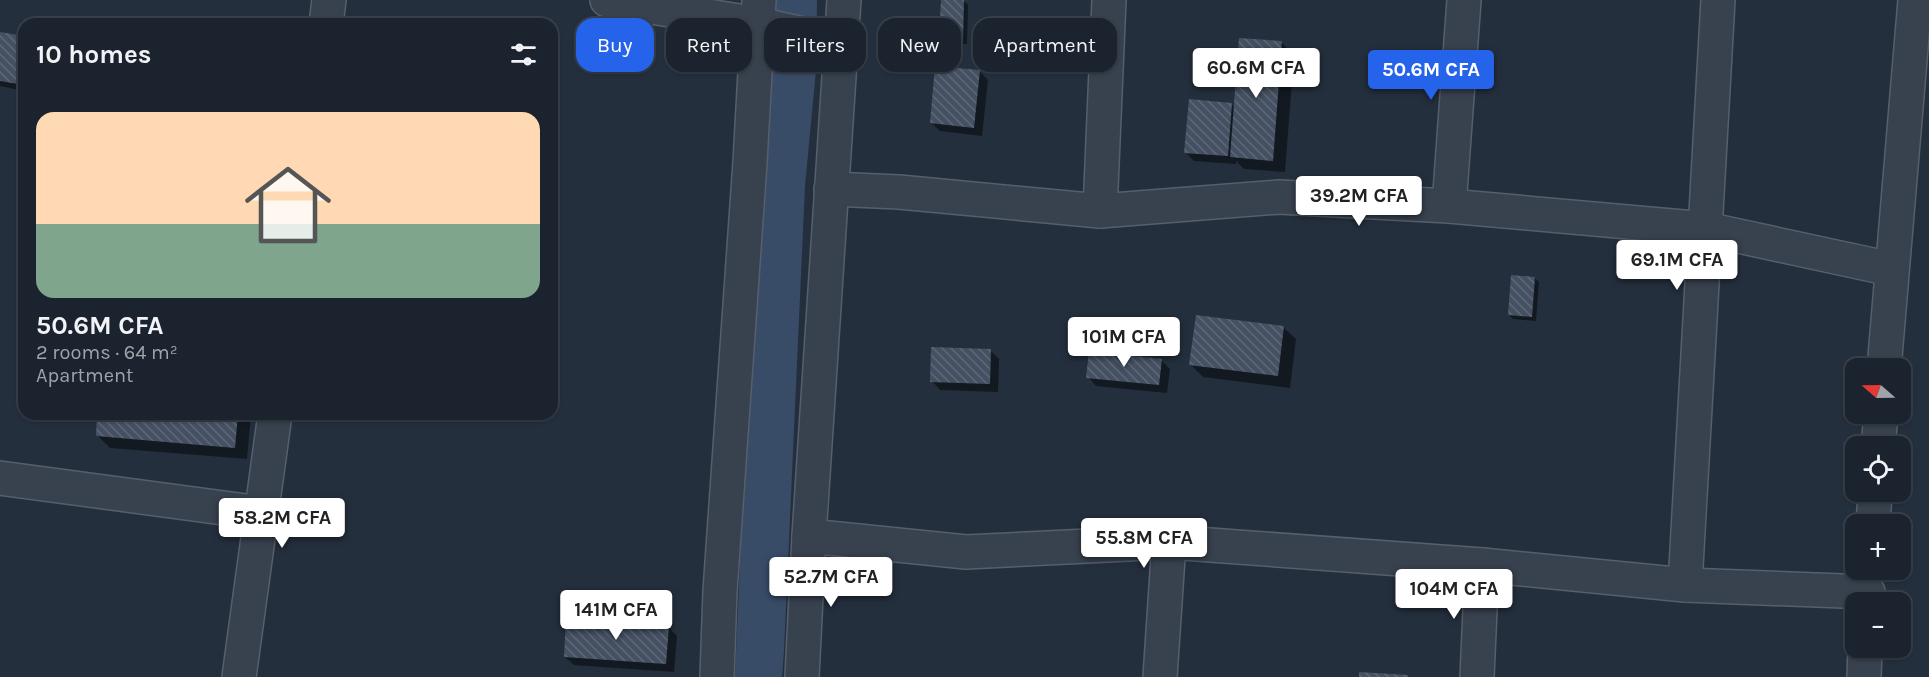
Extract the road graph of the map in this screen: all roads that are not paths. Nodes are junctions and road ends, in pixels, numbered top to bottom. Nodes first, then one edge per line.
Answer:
1 (329, 0) edge
2 (607, 0) edge
3 (844, 0) edge
4 (1109, 0) edge
5 (1464, 0) edge
6 (1718, 0) edge
7 (1915, 0) edge
8 (758, 12) edge
9 (327, 18) edge
10 (774, 18) edge
11 (842, 18) edge
12 (838, 72) edge
13 (831, 189) junction
14 (1449, 206) junction
15 (1100, 211) junction
16 (1706, 230) junction
17 (1891, 269) junction
18 (1885, 358) edge
19 (274, 420) edge
20 (0, 478) edge
21 (261, 513) junction
22 (809, 536) junction
23 (1169, 543) junction
24 (1482, 565) junction
25 (1685, 585) junction
26 (1869, 588) edge
27 (1865, 658) edge
28 (239, 677) edge
29 (717, 677) edge
30 (802, 677) edge
31 (1160, 677) edge
32 (1477, 677) edge
33 (1864, 677) edge

1 - 9 street
2 - 8 street
3 - 11 street
4 - 15 street
5 - 14 street
6 - 16 street
7 - 17 street
8 - 10 street
8 - 29 street
12 - 13 street
13 - 15 street
13 - 22 street
14 - 15 street
14 - 16 street
16 - 17 street
16 - 25 street
17 - 18 street
19 - 21 street
20 - 21 street
21 - 28 street
22 - 23 street
22 - 30 street
23 - 24 street
23 - 31 street
24 - 25 street
24 - 32 street
25 - 26 street
27 - 33 street

